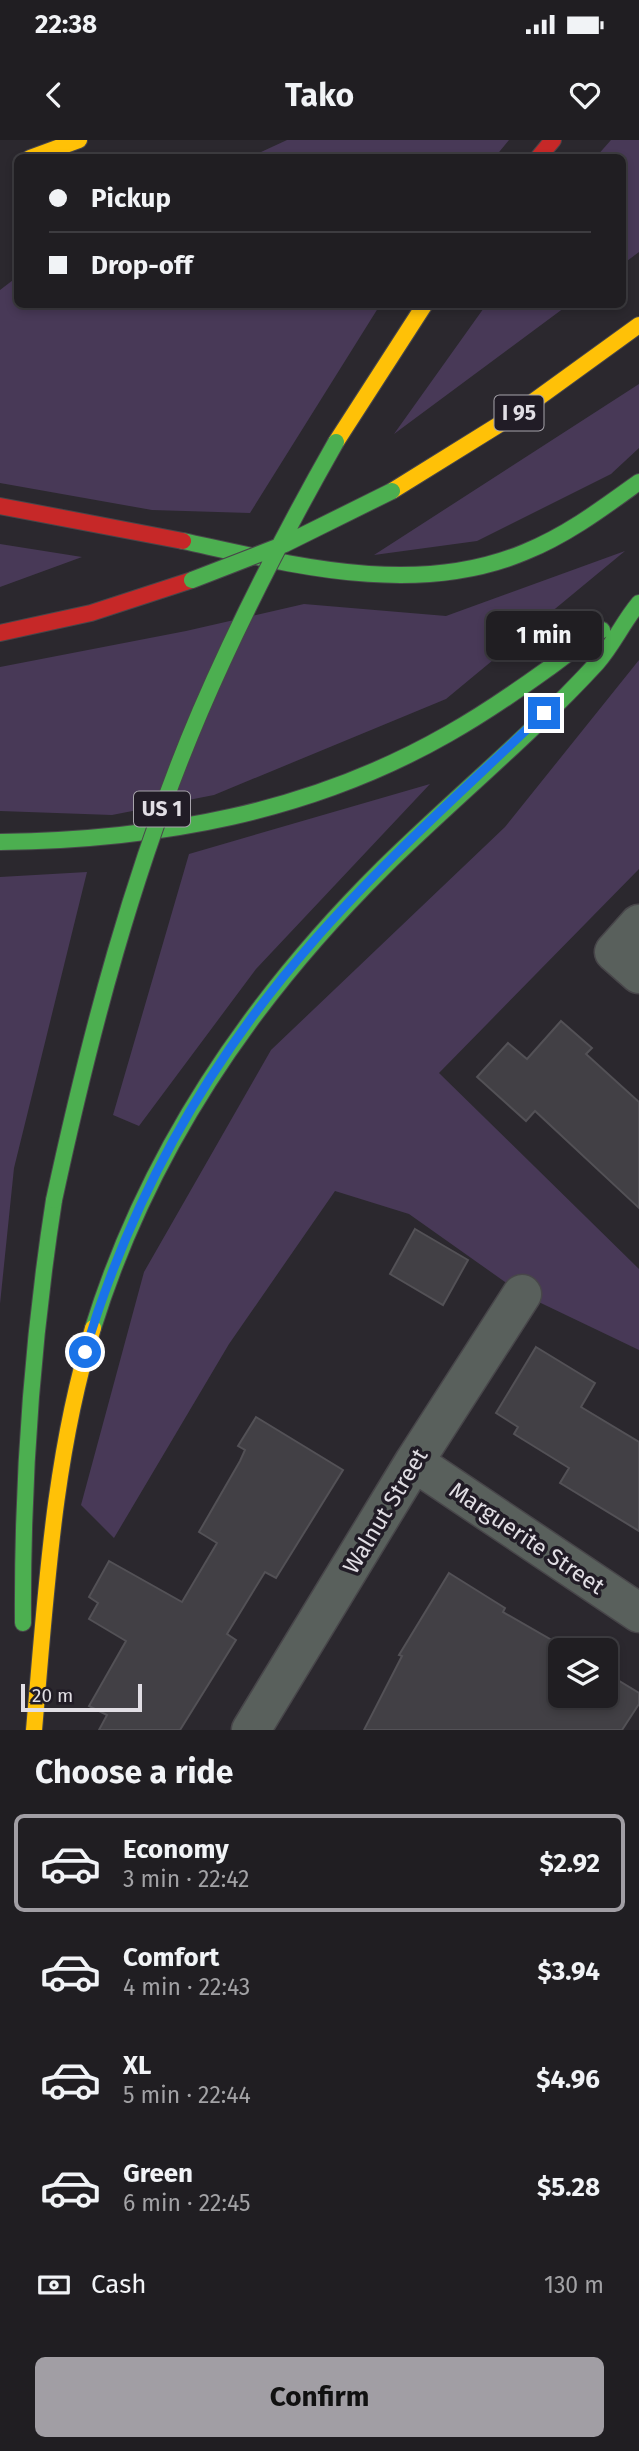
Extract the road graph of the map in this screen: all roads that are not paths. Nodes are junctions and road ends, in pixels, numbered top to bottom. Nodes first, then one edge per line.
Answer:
1 (79, 140) edge
2 (553, 140) edge
3 (41, 154) edge
4 (541, 154) edge
5 (422, 308) edge
6 (639, 325) edge
7 (639, 482) edge
8 (0, 506) edge
9 (633, 609) edge
10 (0, 633) edge
11 (0, 842) edge
12 (639, 924) edge
13 (639, 974) edge
14 (522, 1294) dead end
15 (414, 1462) junction
16 (639, 1613) edge
17 (25, 1730) edge
18 (34, 1730) edge
19 (251, 1730) edge

1 - 3 highway
2 - 4 highway
5 - 17 highway, US 1, bridge
6 - 10 highway, I 95, bridge
7 - 8 highway
9 - 11 highway
9 - 18 highway
12 - 13 street
14 - 15 street, Walnut Street
15 - 16 street, Marguerite Street
15 - 19 street, Walnut Street

